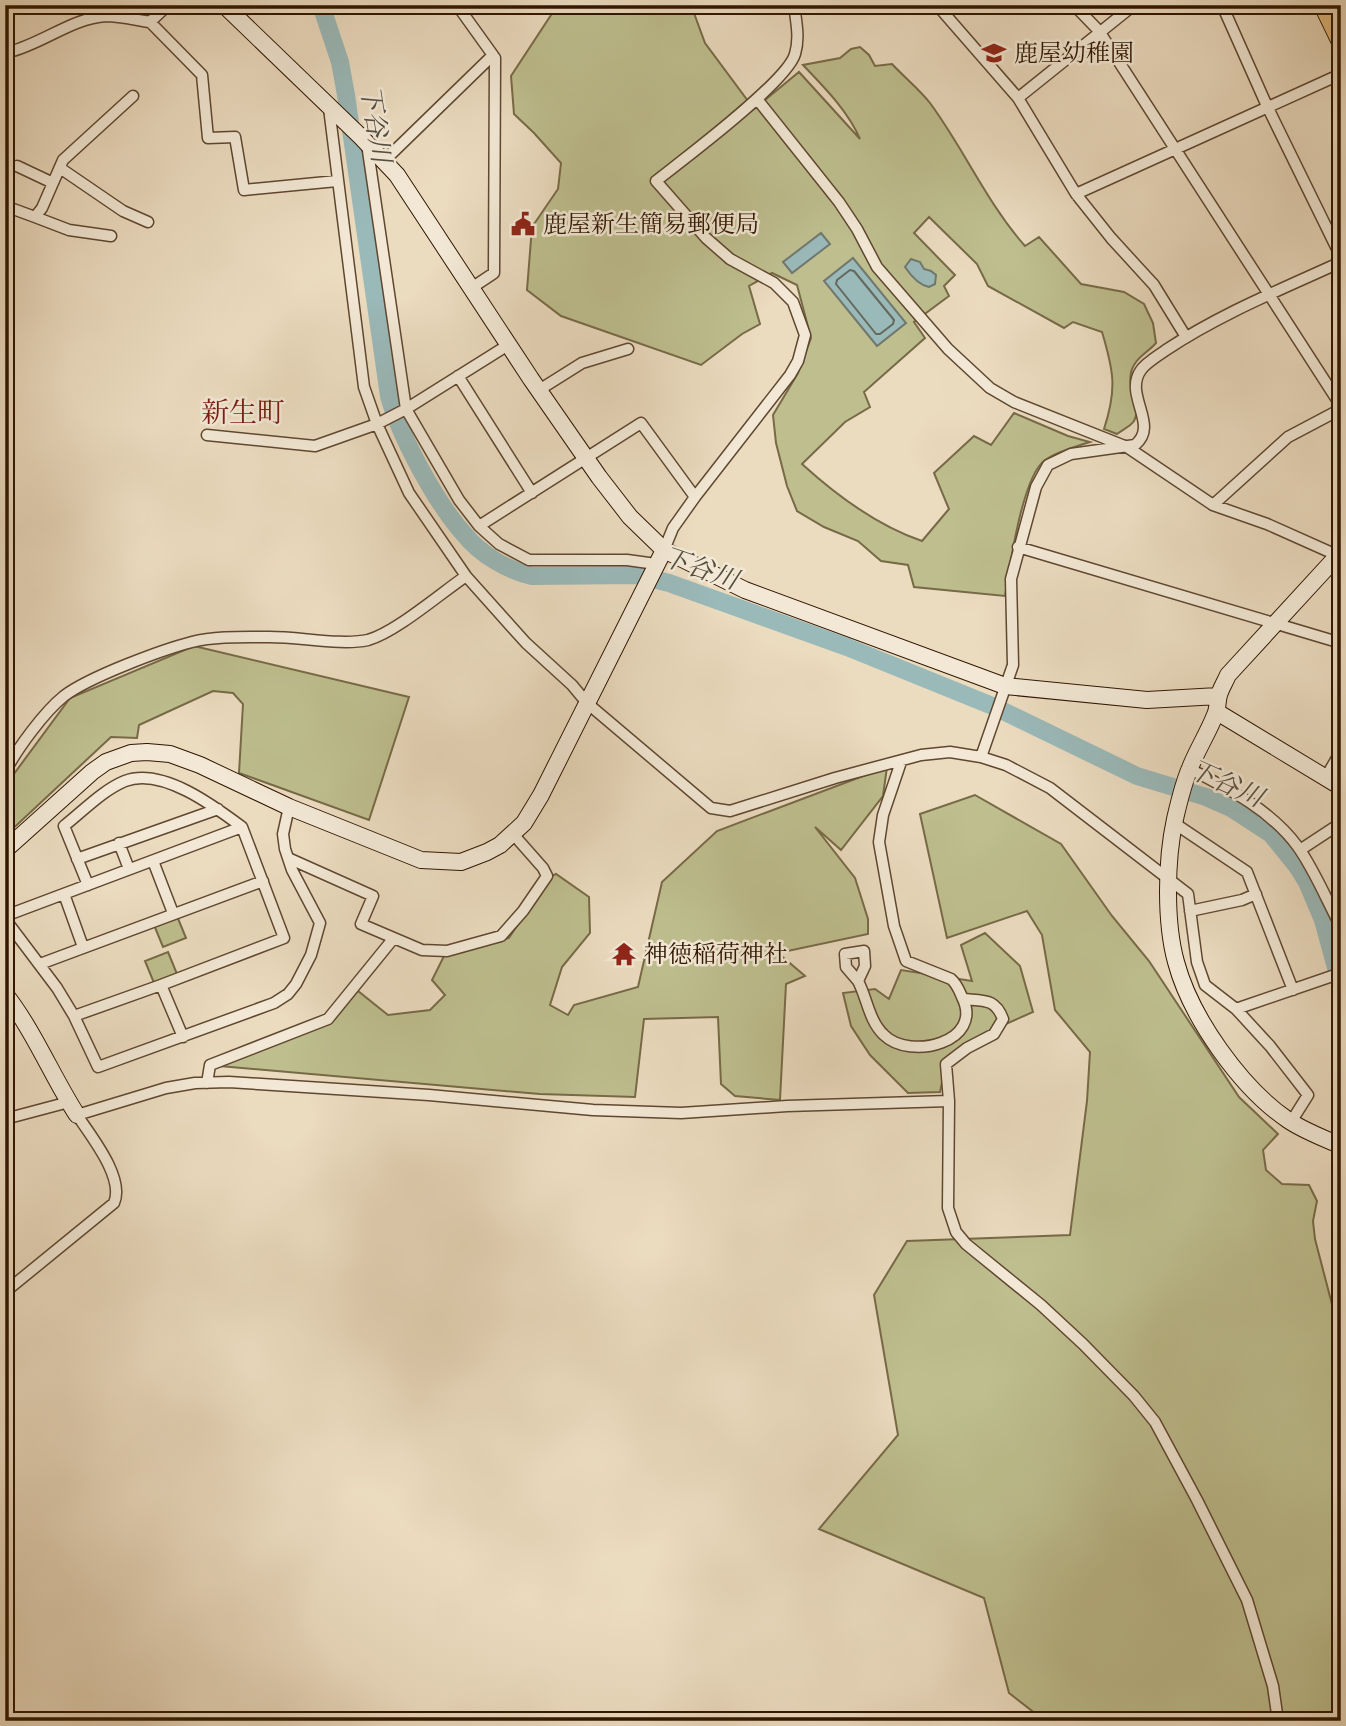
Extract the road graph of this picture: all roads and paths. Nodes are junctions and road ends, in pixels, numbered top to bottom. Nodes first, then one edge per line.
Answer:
1 (168, 5) edge
2 (225, 5) edge
3 (457, 5) edge
4 (794, 5) edge
5 (937, 5) edge
6 (1074, 5) edge
7 (1134, 5) edge
8 (1222, 5) edge
9 (1323, 5) edge
10 (149, 22) junction
11 (1099, 32) junction
12 (1341, 42) edge
13 (5, 44) edge
14 (493, 55) junction
15 (1341, 74) edge
16 (133, 96) dead end
17 (757, 99) junction
18 (1018, 99) junction
19 (1267, 106) junction
20 (332, 110) junction
21 (364, 140) junction
22 (1173, 149) junction
23 (384, 161) junction
24 (17, 166) dead end
25 (60, 168) junction
26 (337, 181) junction
27 (53, 183) junction
28 (1076, 194) junction
29 (5, 206) edge
30 (35, 217) junction
31 (148, 222) dead end
32 (111, 236) dead end
33 (1341, 257) edge
34 (1341, 262) edge
35 (472, 287) junction
36 (1268, 295) junction
37 (1186, 337) junction
38 (509, 345) junction
39 (628, 349) dead end
40 (458, 376) junction
41 (539, 390) junction
42 (1341, 407) edge
43 (406, 409) junction
44 (377, 424) junction
45 (207, 435) dead end
46 (1127, 447) junction
47 (586, 458) junction
48 (532, 493) junction
49 (695, 497) junction
50 (1213, 505) junction
51 (479, 526) junction
52 (1018, 547) junction
53 (1340, 555) edge
54 (658, 561) junction
55 (466, 576) junction
56 (1275, 625) junction
57 (1341, 643) edge
58 (1003, 692) junction
59 (587, 703) junction
60 (1218, 704) junction
61 (1341, 751) edge
62 (981, 757) junction
63 (901, 762) junction
64 (5, 772) edge
65 (1188, 774) junction
66 (1326, 777) junction
67 (1341, 787) edge
68 (289, 807) junction
69 (218, 809) junction
70 (1174, 823) junction
71 (1341, 823) edge
72 (242, 827) junction
73 (513, 834) junction
74 (119, 843) junction
75 (5, 850) edge
76 (1300, 850) junction
77 (288, 858) junction
78 (77, 859) junction
79 (153, 861) junction
80 (129, 869) junction
81 (1169, 878) junction
82 (263, 881) junction
83 (88, 885) junction
84 (64, 894) junction
85 (1256, 894) junction
86 (1190, 911) junction
87 (173, 913) junction
88 (5, 918) edge
89 (1341, 927) edge
90 (393, 939) junction
91 (83, 947) junction
92 (40, 964) junction
93 (1341, 973) edge
94 (858, 981) dead end
95 (161, 985) junction
96 (1293, 990) junction
97 (963, 999) junction
98 (7, 1001) edge
99 (1236, 1009) junction
100 (74, 1016) junction
101 (183, 1037) junction
102 (207, 1083) junction
103 (949, 1101) junction
104 (73, 1108) junction
105 (5, 1119) edge
106 (1290, 1122) junction
107 (1341, 1146) edge
108 (5, 1292) edge
109 (1278, 1721) edge

1 - 10 street
2 - 20 street
3 - 14 street
4 - 17 street
5 - 18 street
6 - 11 street
7 - 11 street
8 - 19 street
9 - 12 main road
10 - 13 street
10 - 26 street
11 - 18 street
11 - 22 street
14 - 23 street
14 - 35 street
15 - 19 street
16 - 25 street
17 - 46 street
17 - 49 street
18 - 28 street
19 - 22 street
19 - 33 street
20 - 21 street
20 - 26 street
21 - 23 street
21 - 43 street
22 - 28 street
22 - 36 street
23 - 35 street
24 - 27 street
25 - 27 street
25 - 31 street
26 - 44 street
27 - 30 street
28 - 37 street
29 - 30 street
30 - 32 street
34 - 36 street
35 - 38 street
36 - 37 street
36 - 42 street
37 - 46 street
38 - 40 street
38 - 41 street
39 - 41 street
40 - 43 street
40 - 48 street
41 - 47 street
42 - 50 street
43 - 44 street
43 - 51 street
44 - 45 street
44 - 55 street
46 - 50 street
46 - 52 street
47 - 48 street
47 - 49 street
47 - 54 street
48 - 51 street
49 - 54 street
50 - 53 street
51 - 54 street
52 - 56 street
52 - 58 street
53 - 56 street
54 - 58 street
54 - 59 street
55 - 59 street
55 - 64 street
56 - 57 street
56 - 60 street
58 - 60 street
58 - 62 street
59 - 63 street
59 - 73 street
60 - 65 street
60 - 66 street
61 - 66 street
62 - 63 street
62 - 81 street
63 - 97 street
65 - 70 street
65 - 76 street
66 - 67 street
68 - 73 street
68 - 75 street
68 - 77 street
69 - 72 street
69 - 74 street
69 - 78 street
70 - 81 street
70 - 85 street
71 - 76 street
72 - 79 street
72 - 82 street
73 - 90 street
74 - 78 street
74 - 80 street
76 - 89 street
77 - 90 street
77 - 101 street
78 - 83 street
79 - 80 street
79 - 87 street
80 - 83 street
81 - 86 street
81 - 106 street
82 - 87 street
82 - 95 street
83 - 84 street
84 - 88 street
84 - 91 street
85 - 86 street
85 - 96 street
86 - 99 street
87 - 91 street
88 - 92 street
90 - 102 street
91 - 92 street
92 - 100 street
93 - 96 street
94 - 97 street
95 - 100 street
95 - 101 street
96 - 99 street
97 - 103 street
98 - 104 street
99 - 106 street
100 - 101 street
102 - 103 street
102 - 104 street
103 - 109 street
104 - 105 street
104 - 108 street
106 - 107 street

